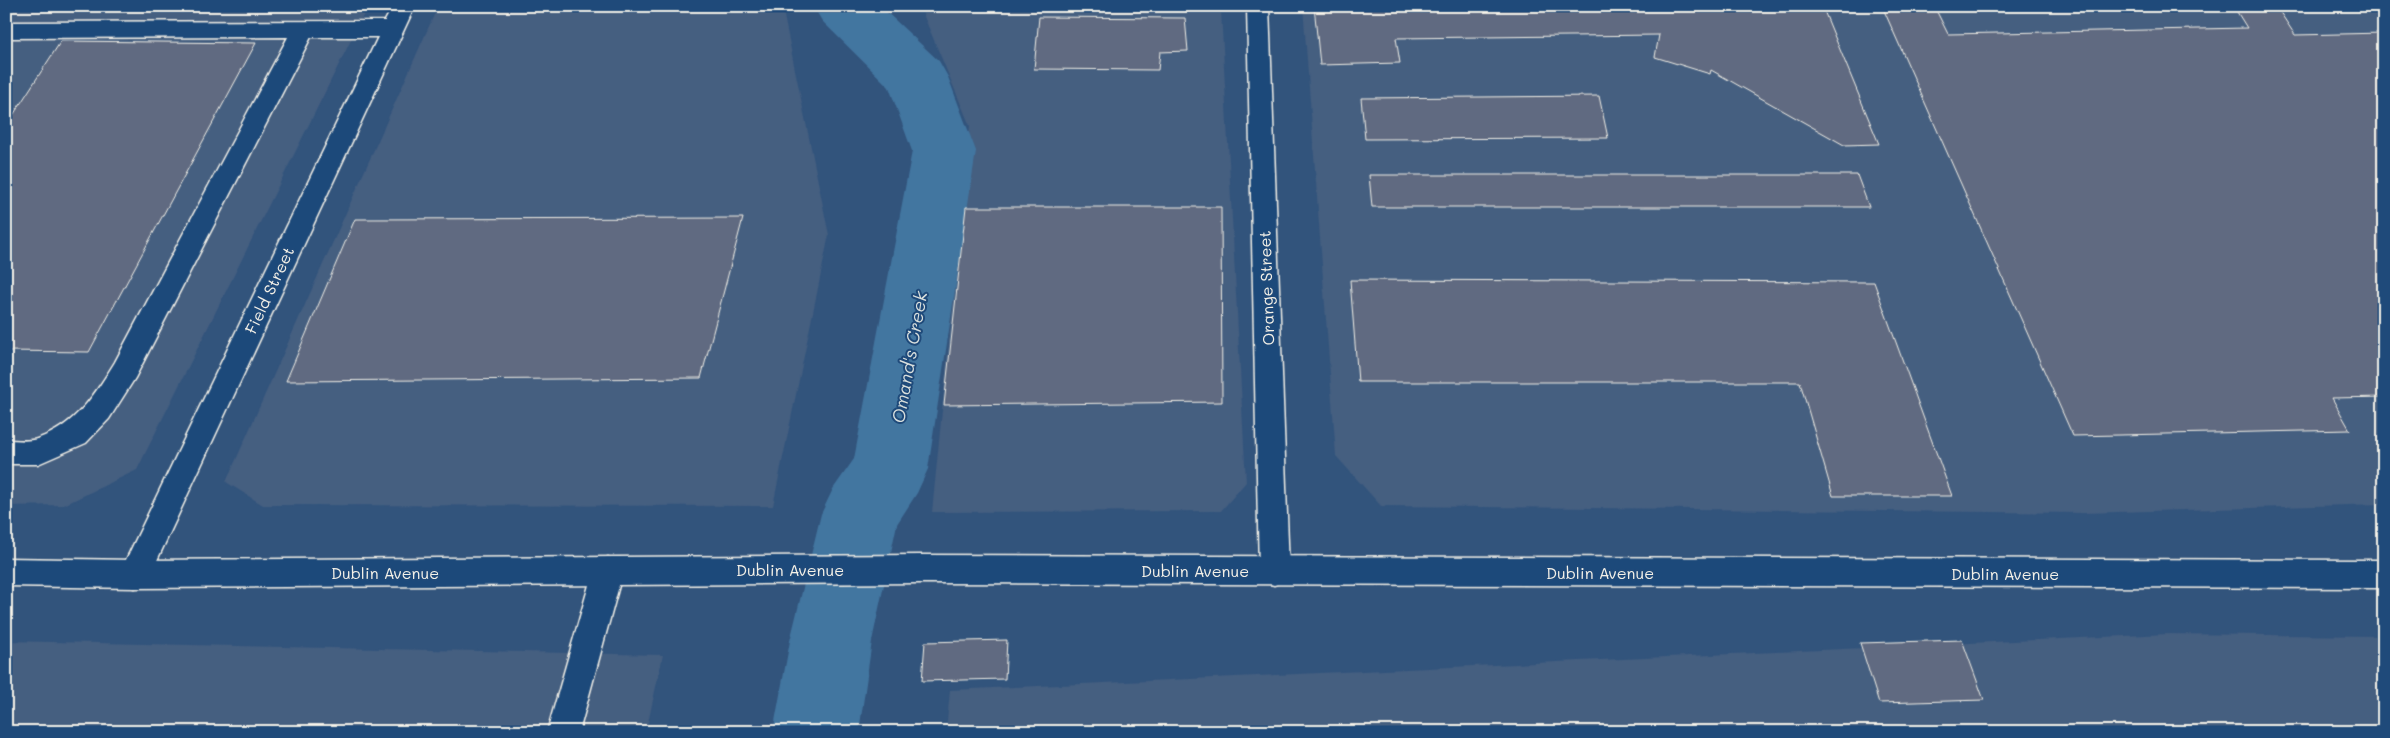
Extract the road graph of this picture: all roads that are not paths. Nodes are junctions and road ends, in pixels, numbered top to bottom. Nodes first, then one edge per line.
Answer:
1 (1258, 6) edge
2 (398, 17) edge
3 (304, 29) junction
4 (6, 30) edge
5 (6, 452) edge
6 (608, 571) junction
7 (1274, 571) junction
8 (6, 572) edge
9 (135, 574) junction
10 (2384, 574) edge
11 (564, 732) edge

1 - 7 main road, Orange Street
2 - 3 main road
2 - 9 main road, Field Street
3 - 4 main road
3 - 5 main road
6 - 7 main road, Dublin Avenue
6 - 9 main road, Dublin Avenue
6 - 11 main road
7 - 10 main road, Dublin Avenue
8 - 9 main road, Dublin Avenue

